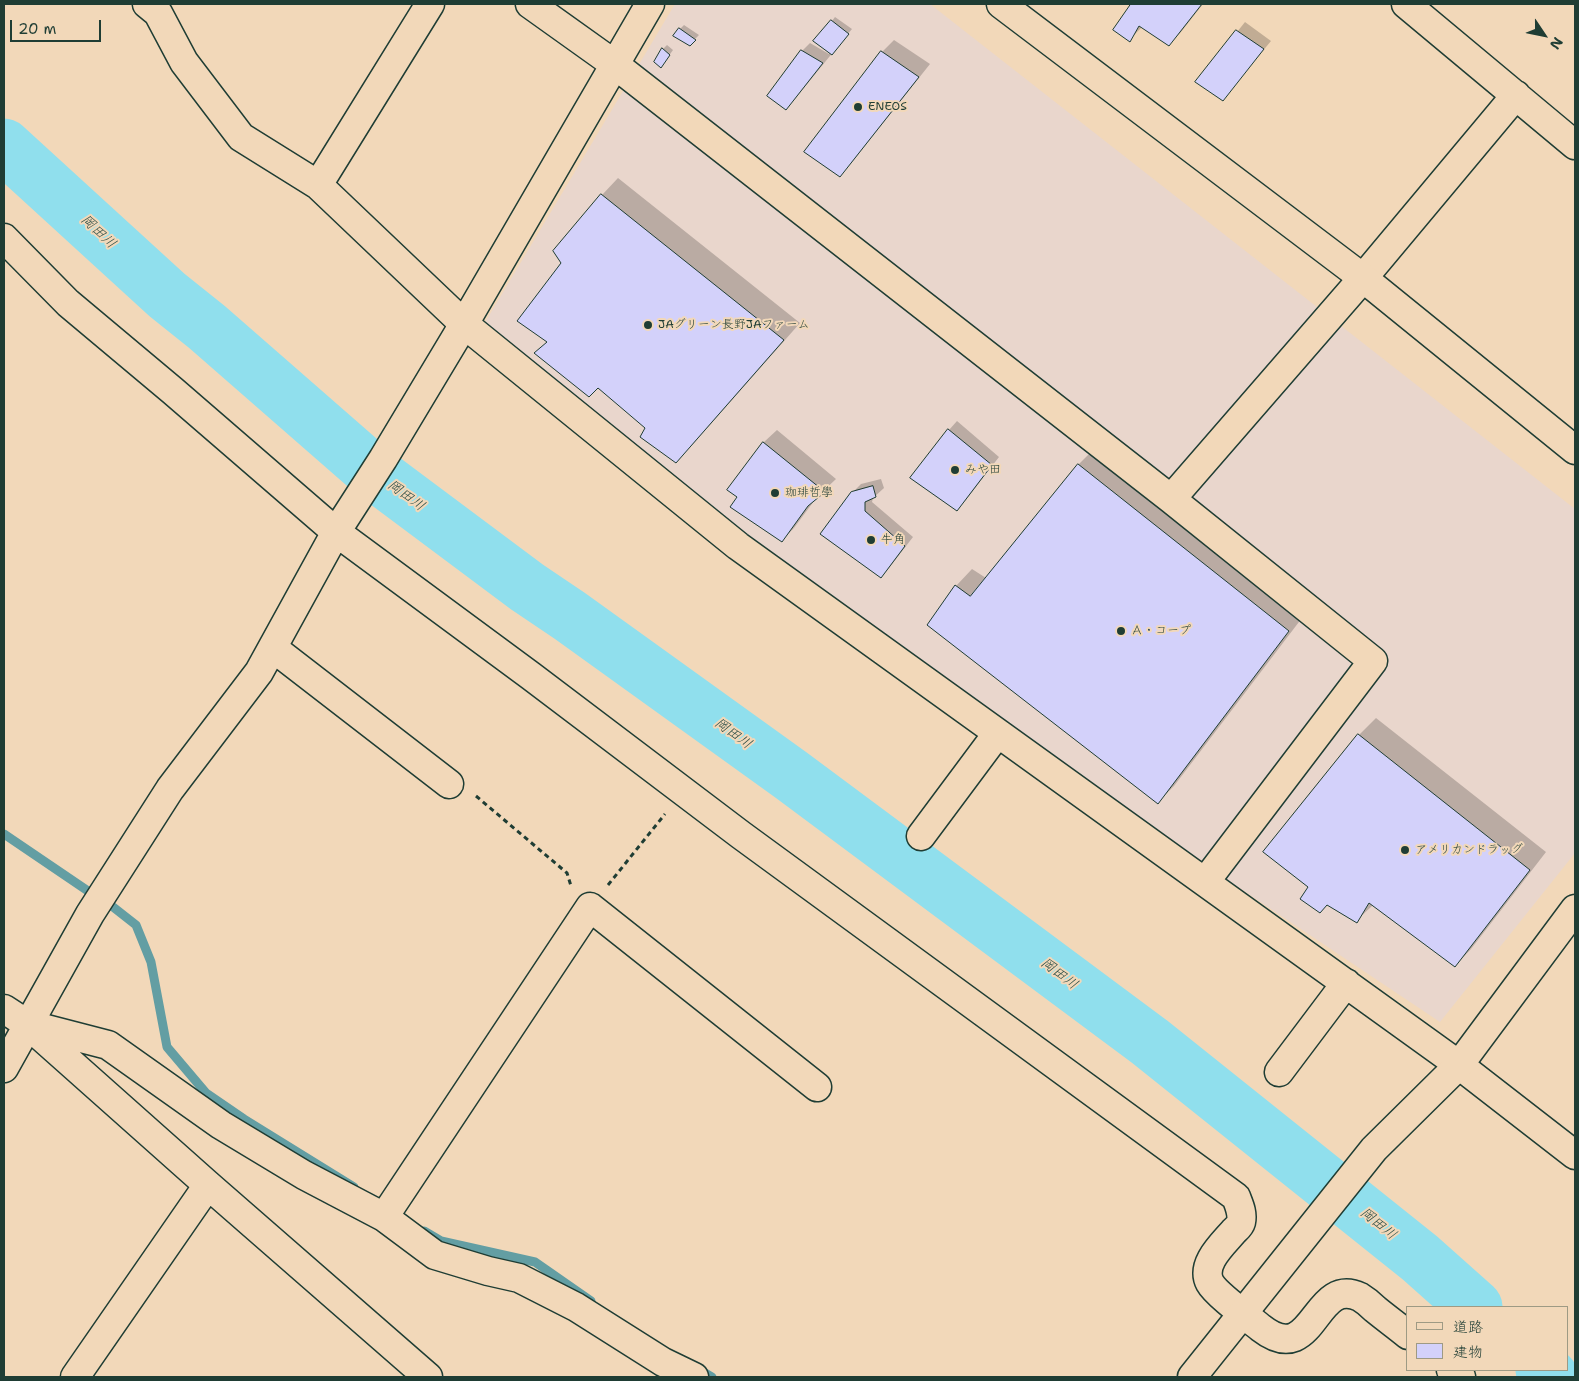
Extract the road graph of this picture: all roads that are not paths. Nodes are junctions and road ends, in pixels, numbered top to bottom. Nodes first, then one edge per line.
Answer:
1 (430, 4) edge
2 (530, 4) edge
3 (650, 4) edge
4 (1406, 4) edge
5 (157, 7) edge
6 (1011, 7) edge
7 (614, 64) junction
8 (1516, 95) junction
9 (1575, 145) edge
10 (318, 186) junction
11 (4, 238) edge
12 (1362, 278) junction
13 (464, 324) junction
14 (1575, 450) edge
15 (1171, 498) junction
16 (339, 527) junction
17 (273, 648) junction
18 (997, 734) junction
19 (449, 784) road end
20 (921, 836) dead end
21 (1205, 882) junction
22 (1575, 909) edge
23 (1346, 983) junction
24 (4, 1009) edge
25 (27, 1024) junction
26 (1459, 1065) junction
27 (4, 1068) edge
28 (1279, 1072) dead end
29 (817, 1087) dead end
30 (1575, 1155) edge
31 (208, 1185) junction
32 (384, 1217) junction
33 (1243, 1314) junction
34 (1406, 1333) edge
35 (75, 1377) edge
36 (428, 1377) edge
37 (694, 1377) edge
38 (1192, 1377) edge

1 - 10 street
2 - 7 street
3 - 7 street
4 - 8 street
5 - 10 street
6 - 12 street
7 - 13 street
7 - 15 street
8 - 9 street
8 - 12 street
10 - 13 street
11 - 16 street
12 - 14 street
12 - 15 street
13 - 16 street
13 - 18 street
15 - 21 street
16 - 17 street
16 - 33 street
17 - 19 street
17 - 25 street
18 - 20 street
18 - 21 street
21 - 23 street
22 - 26 street
23 - 26 street
23 - 28 street
24 - 25 street
25 - 27 street
25 - 31 street
25 - 32 street
26 - 30 street
26 - 33 street
29 - 32 street
31 - 35 street
31 - 36 street
32 - 37 street
33 - 34 street
33 - 38 street

